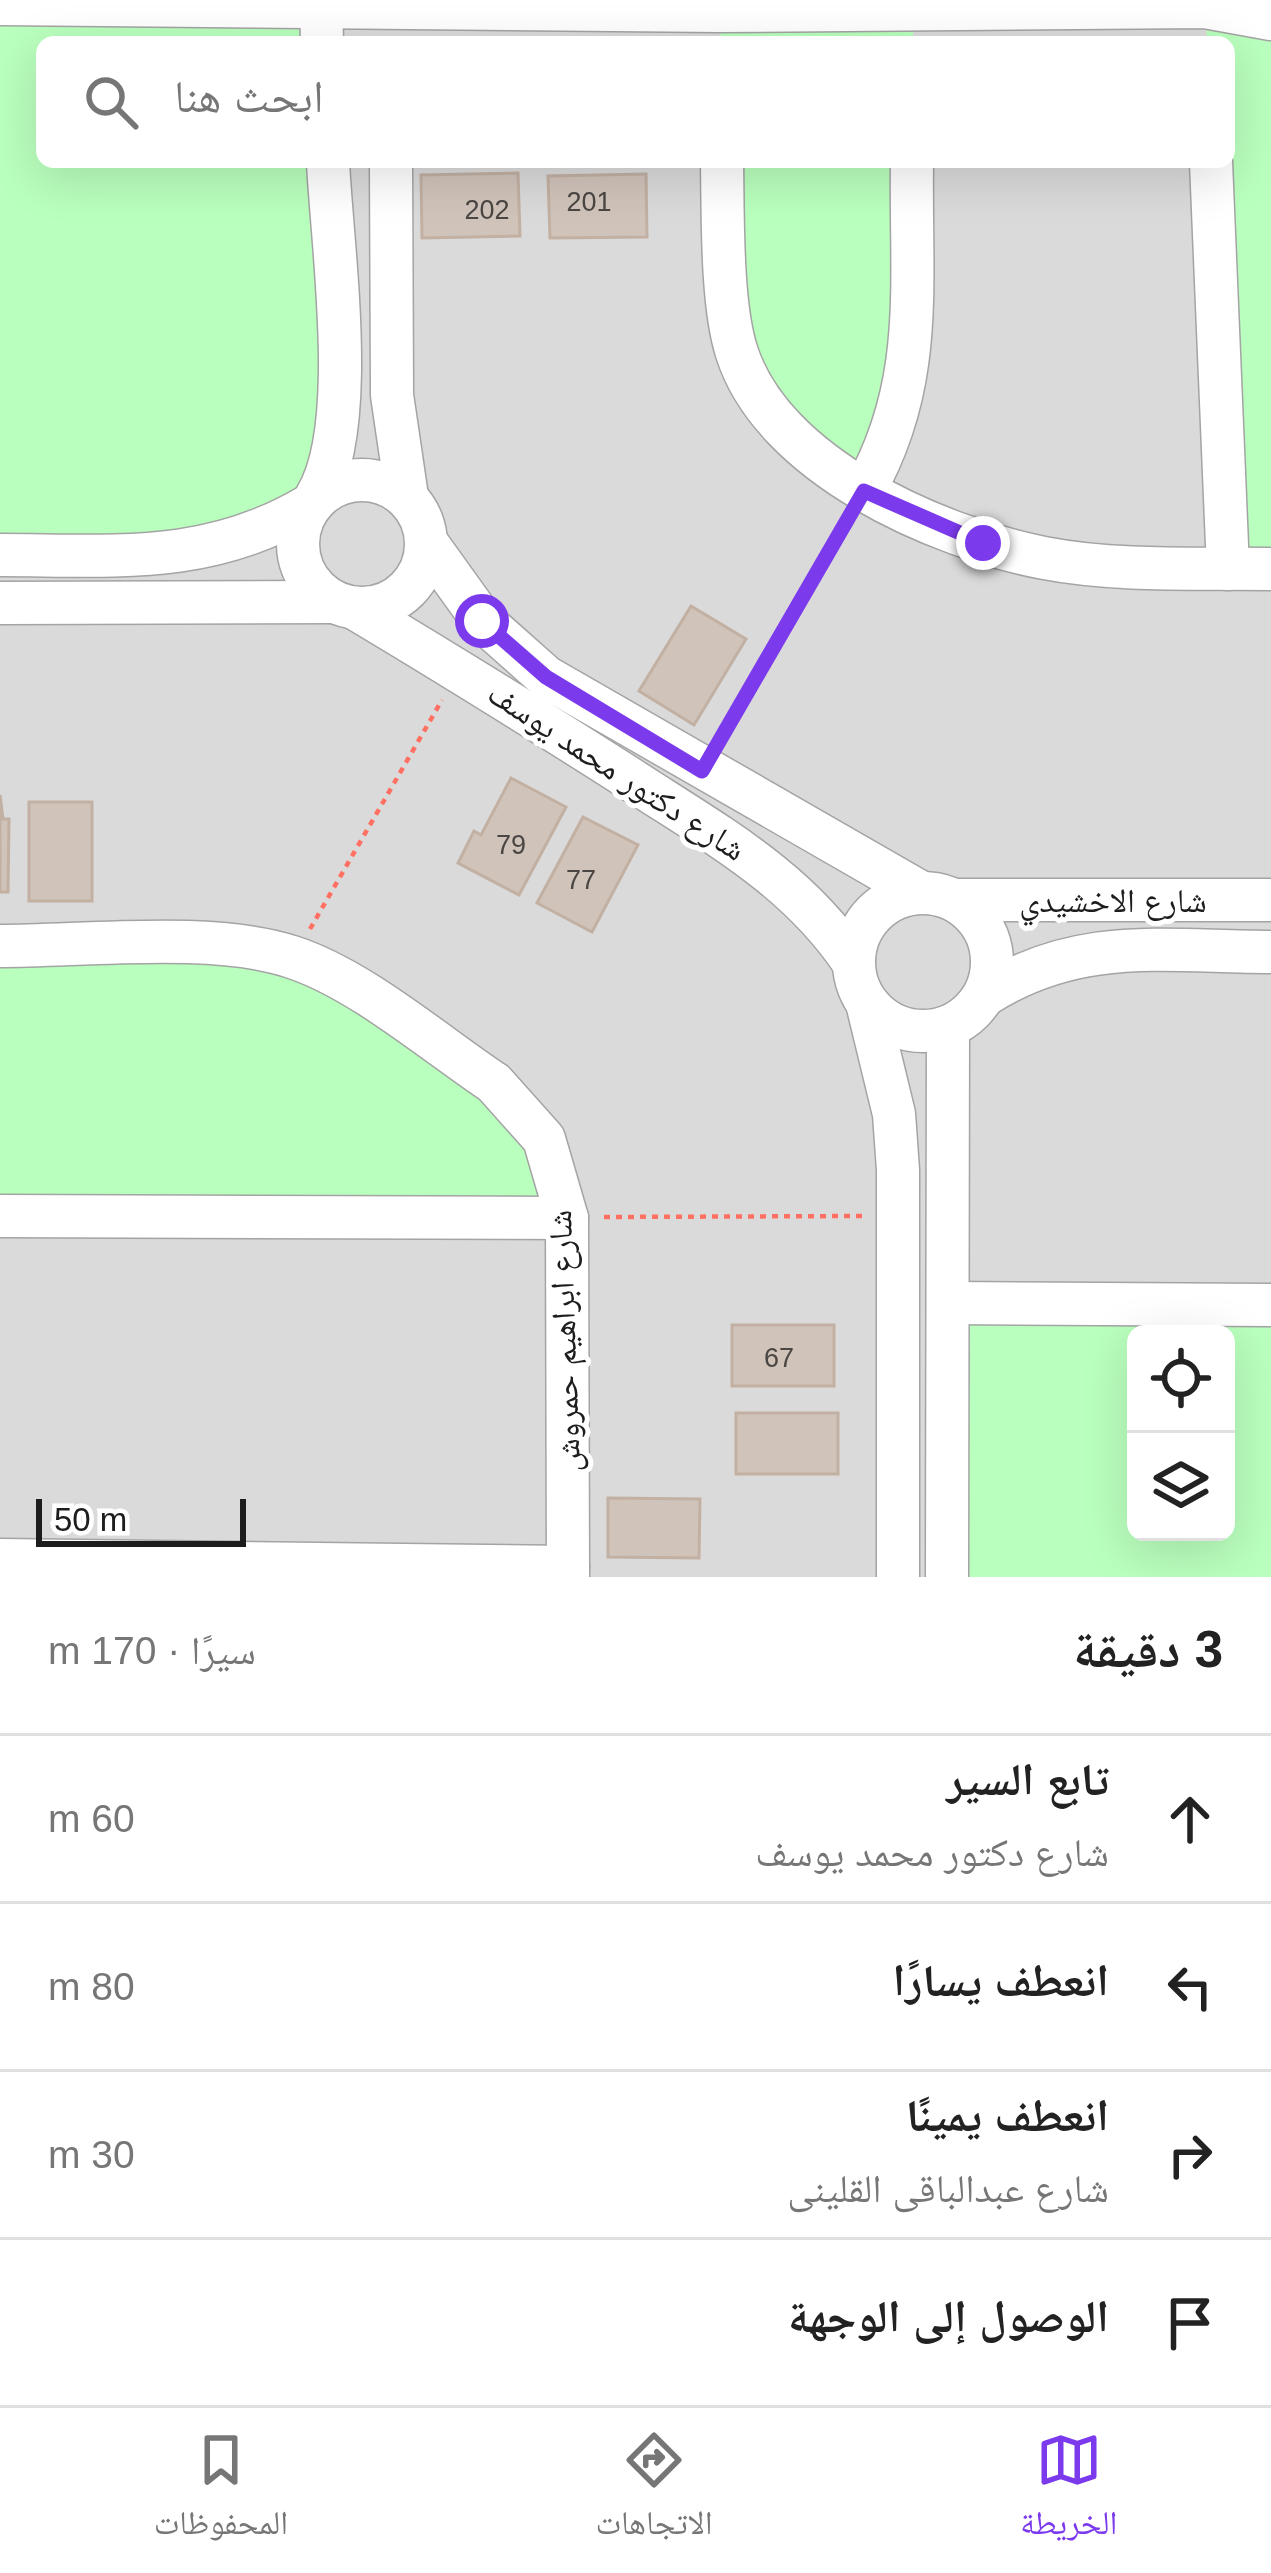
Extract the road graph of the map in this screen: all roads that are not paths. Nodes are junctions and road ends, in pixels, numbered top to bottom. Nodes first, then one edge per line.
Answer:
1 (0, 4) edge
2 (321, 15) edge
3 (390, 16) edge
4 (1271, 20) edge
5 (913, 25) edge
6 (1206, 25) edge
7 (719, 26) edge
8 (328, 168) edge
9 (391, 168) edge
10 (722, 168) edge
11 (911, 168) edge
12 (1211, 168) edge
13 (864, 491) junction
14 (407, 497) junction
15 (313, 501) junction
16 (427, 543) junction
17 (0, 555) edge
18 (1228, 568) junction
19 (1271, 569) edge
20 (0, 603) edge
21 (344, 605) junction
22 (938, 896) junction
23 (1271, 899) edge
24 (0, 946) edge
25 (1271, 952) edge
26 (853, 962) junction
27 (985, 995) junction
28 (867, 1003) junction
29 (948, 1027) junction
30 (0, 1216) edge
31 (567, 1218) junction
32 (950, 1303) junction
33 (1271, 1305) edge
34 (0, 1560) edge
35 (44, 1569) edge
36 (338, 1570) edge
37 (568, 1572) edge
38 (898, 1577) edge
39 (947, 1577) edge

1 - 2 street
2 - 3 street
3 - 7 street
4 - 6 street
5 - 6 street
5 - 7 street
8 - 15 street
9 - 14 street
10 - 13 street
11 - 13 street
12 - 18 street
13 - 18 street
14 - 15 street
14 - 16 street
15 - 17 street
15 - 21 street
16 - 21 street
16 - 22 street, شارع دكتور محمد يوسف
18 - 19 street
20 - 21 street
21 - 26 street, شارع دكتور محمد يوسف
22 - 23 street, شارع الاخشيدي
22 - 26 street
22 - 27 street
24 - 31 street, شارع ابراهيم حمروش
25 - 27 street, شارع الاخشيدي
26 - 28 street
27 - 29 street
28 - 29 street
28 - 38 street
29 - 32 street
30 - 31 street
31 - 37 street, شارع ابراهيم حمروش
32 - 33 street
32 - 39 street
34 - 35 street
35 - 36 street
36 - 37 street

